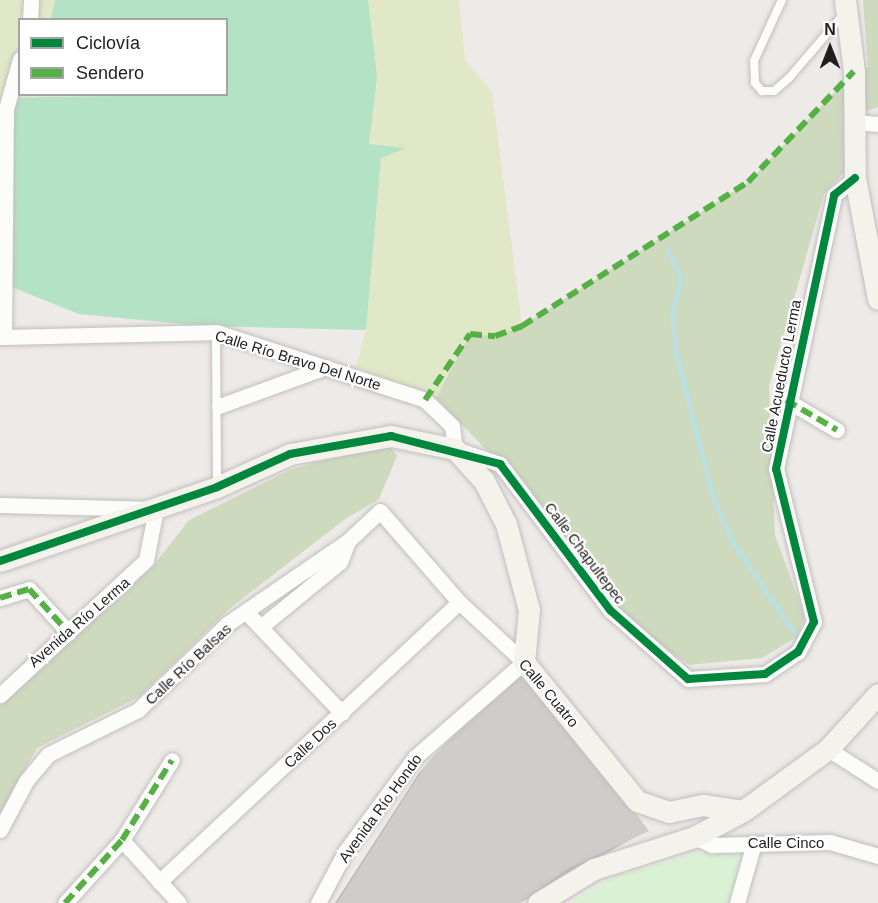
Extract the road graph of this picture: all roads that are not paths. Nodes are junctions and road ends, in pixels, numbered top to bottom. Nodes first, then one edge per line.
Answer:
1 (31, 0) edge
2 (782, 0) edge
3 (845, 6) edge
4 (30, 18) edge
5 (18, 65) edge
6 (2, 109) edge
7 (854, 122) junction
8 (878, 124) edge
9 (855, 178) junction
10 (878, 299) edge
11 (216, 332) junction
12 (2, 337) edge
13 (326, 367) junction
14 (786, 400) junction
15 (219, 406) junction
16 (837, 430) dead end
17 (455, 449) junction
18 (217, 487) junction
19 (0, 505) edge
20 (156, 509) junction
21 (349, 540) junction
22 (0, 561) edge
23 (0, 598) edge
24 (459, 602) junction
25 (248, 614) junction
26 (262, 625) junction
27 (69, 633) junction
28 (524, 662) junction
29 (765, 674) joint
30 (878, 694) edge
31 (0, 695) edge
32 (342, 713) junction
33 (828, 749) junction
34 (172, 760) dead end
35 (878, 781) edge
36 (744, 811) junction
37 (0, 830) edge
38 (694, 837) junction
39 (122, 840) junction
40 (754, 843) junction
41 (878, 856) edge
42 (159, 882) junction
43 (65, 903) edge
44 (179, 903) edge
45 (318, 903) edge
46 (538, 903) edge
47 (737, 903) edge

1 - 4 street
2 - 3 lane
3 - 7 street
5 - 6 street
6 - 12 street
7 - 8 street
7 - 9 street
9 - 10 street
9 - 14 street, Calle Acueducto Lerma
11 - 12 street, Calle Río Bravo Del Norte
11 - 13 street, Calle Río Bravo Del Norte
11 - 15 lane
13 - 15 street
13 - 17 street, Calle Río Bravo Del Norte
14 - 16 street
14 - 29 street, Calle Acueducto Lerma
15 - 18 lane
17 - 18 street
17 - 28 street
17 - 29 street, Calle Chapultepec
18 - 20 street
19 - 20 street
20 - 22 street
20 - 27 street, Avenida Río Lerma
21 - 24 street, Calle Cuatro
21 - 25 street, Calle Río Balsas
21 - 26 street
23 - 27 street
24 - 28 street, Calle Cuatro
24 - 32 street, Calle Dos
25 - 26 street
25 - 37 street, Calle Río Balsas
26 - 32 street
27 - 31 street, Avenida Río Lerma
28 - 36 street, Calle Cuatro
28 - 45 street, Avenida Río Hondo
30 - 33 street
32 - 42 street, Calle Dos
33 - 35 street
33 - 36 street
34 - 39 street
36 - 38 street
38 - 40 street, Calle Cinco
38 - 46 street
39 - 42 street
39 - 43 street
40 - 41 street, Calle Cinco
40 - 47 street
42 - 44 street

